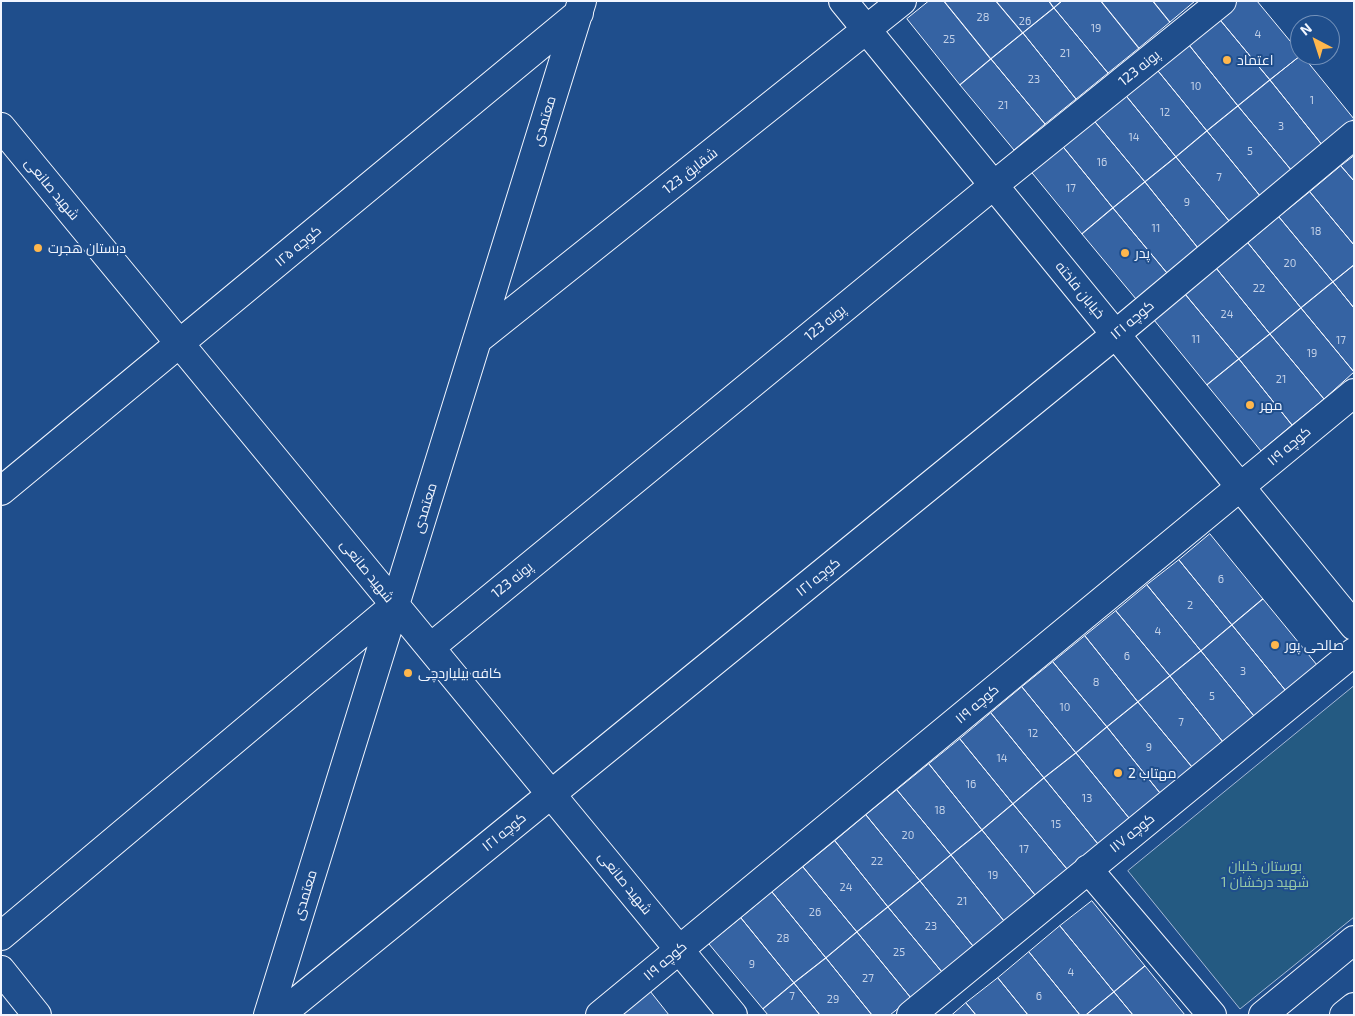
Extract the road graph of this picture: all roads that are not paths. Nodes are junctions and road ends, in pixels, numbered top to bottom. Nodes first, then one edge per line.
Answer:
1 (843, 1) edge
2 (902, 1) edge
3 (1222, 1) edge
4 (584, 6) edge
5 (866, 31) junction
6 (1, 127) edge
7 (1354, 135) edge
8 (994, 185) junction
9 (1116, 334) junction
10 (477, 340) junction
11 (180, 343) junction
12 (1354, 392) edge
13 (1240, 486) junction
14 (1, 491) edge
15 (395, 605) junction
16 (1354, 626) edge
17 (430, 647) junction
18 (1354, 652) edge
19 (551, 794) junction
20 (1088, 869) junction
21 (1, 936) edge
22 (1354, 940) edge
23 (679, 949) junction
24 (1, 970) edge
25 (1354, 1007) edge
26 (1270, 1013) edge
27 (37, 1015) edge
28 (268, 1015) edge
29 (280, 1015) edge
30 (600, 1015) edge
31 (733, 1015) edge
32 (911, 1015) edge
33 (1212, 1015) edge
34 (1344, 1015) edge

1 - 5 street, خیابان فاخته
2 - 5 street, 123 شقایق
3 - 8 street, 123 پونه
4 - 10 street, معتمدی
4 - 11 street, کوچه ۱۲۵
5 - 8 street, خیابان فاخته
5 - 10 street, 123 شقایق
6 - 11 street, شهید صانعی
7 - 9 street, کوچه ۱۲۱
8 - 9 street, خیابان فاخته
8 - 17 street, 123 پونه
9 - 13 street, خیابان فاخته
9 - 19 street, کوچه ۱۲۱
10 - 15 street, معتمدی
11 - 14 street, کوچه ۱۲۵
11 - 15 street, شهید صانعی
12 - 13 street, کوچه ۱۱۹
13 - 16 street, خیابان فاخته
13 - 23 street, کوچه ۱۱۹
15 - 17 street, شهید صانعی
15 - 21 street
15 - 28 street, معتمدی
17 - 19 street, شهید صانعی
18 - 20 street, کوچه ۱۱۷
19 - 23 street, شهید صانعی
19 - 29 street, کوچه ۱۲۱
20 - 32 street, کوچه ۱۱۷
20 - 33 street
22 - 26 street
23 - 30 street, کوچه ۱۱۹
23 - 31 street, شهید صانعی
24 - 27 street
25 - 34 street

